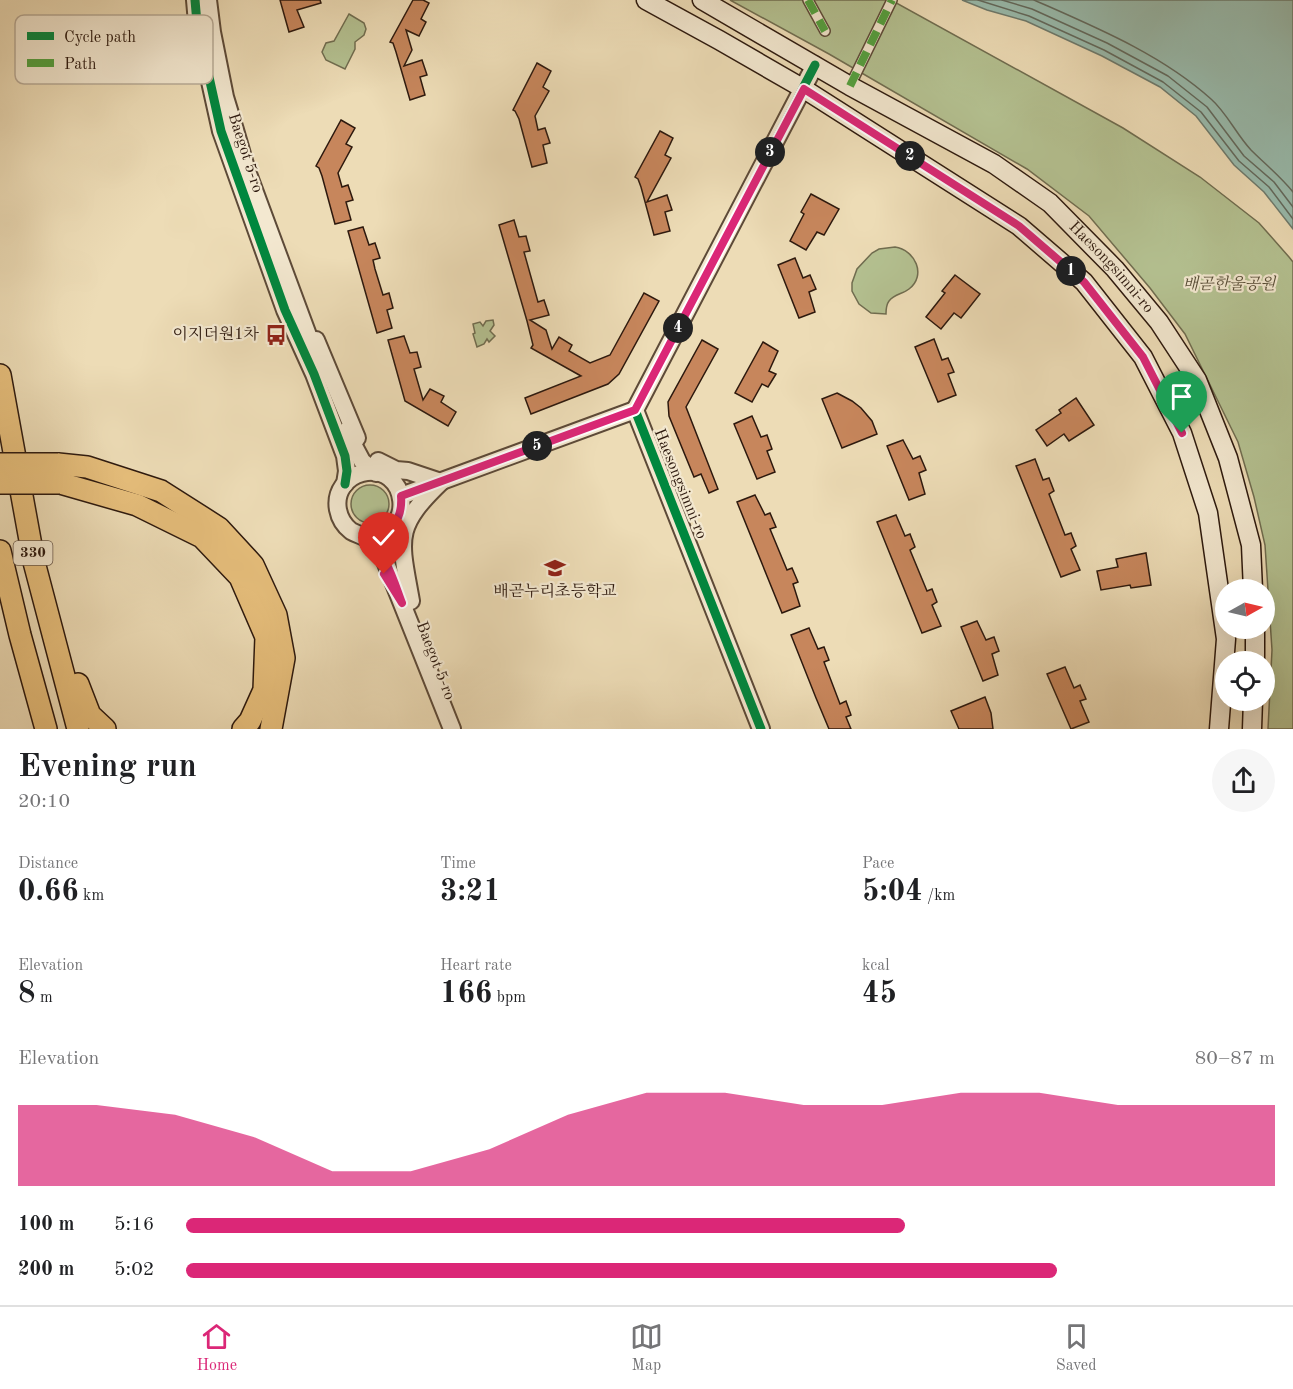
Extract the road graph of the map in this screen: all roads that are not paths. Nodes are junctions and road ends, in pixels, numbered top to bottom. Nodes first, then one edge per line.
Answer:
1 (195, 0) edge
2 (208, 0) edge
3 (646, 0) edge
4 (702, 0) edge
5 (808, 0) edge
6 (892, 0) edge
7 (196, 15) edge
8 (211, 15) edge
9 (213, 29) edge
10 (825, 31) dead end
11 (815, 65) junction
12 (210, 84) edge
13 (850, 86) junction
14 (804, 89) junction
15 (292, 307) junction
16 (0, 375) edge
17 (635, 410) junction
18 (0, 464) edge
19 (59, 473) junction
20 (376, 473) junction
21 (441, 482) junction
22 (0, 483) edge
23 (345, 483) junction
24 (401, 496) junction
25 (396, 524) junction
26 (364, 537) junction
27 (0, 550) edge
28 (34, 562) junction
29 (1253, 579) edge
30 (407, 602) junction
31 (1253, 711) edge
32 (46, 729) edge
33 (78, 729) edge
34 (105, 729) edge
35 (243, 729) edge
36 (271, 729) edge
37 (452, 729) edge
38 (461, 729) edge
39 (761, 729) edge
40 (1219, 729) edge
41 (1252, 729) edge

1 - 7 street, Baegot 5-ro
2 - 8 street, Baegot 5-ro
3 - 14 main road, Haesongsimni-ro
4 - 11 main road, Haesongsimni-ro
5 - 10 street
6 - 13 street
9 - 15 street, Baegot 5-ro
11 - 13 main road, Haesongsimni-ro
11 - 14 street
12 - 15 street, Baegot 5-ro
13 - 29 main road, Haesongsimni-ro
14 - 17 street
14 - 40 main road, Haesongsimni-ro
15 - 20 street, Baegot 5-ro
15 - 21 street
15 - 23 street, Baegot 5-ro
15 - 30 street, Baegot 5-ro
16 - 28 highway, 330
17 - 21 street
17 - 39 street, Haesongsimni-ro
18 - 19 highway, bridge
19 - 22 highway, bridge
19 - 35 highway
19 - 36 highway
20 - 23 street
20 - 24 street, Baegot 5-ro
21 - 24 street
21 - 30 street
23 - 26 street, Baegot 5-ro
24 - 25 street, Baegot 5-ro
25 - 26 street
25 - 30 street, Baegot 5-ro
26 - 30 street, Baegot 5-ro
27 - 32 highway, 330
28 - 33 highway, 330
28 - 34 highway
30 - 37 street, Baegot 5-ro
30 - 38 street, Baegot 5-ro
31 - 41 main road

